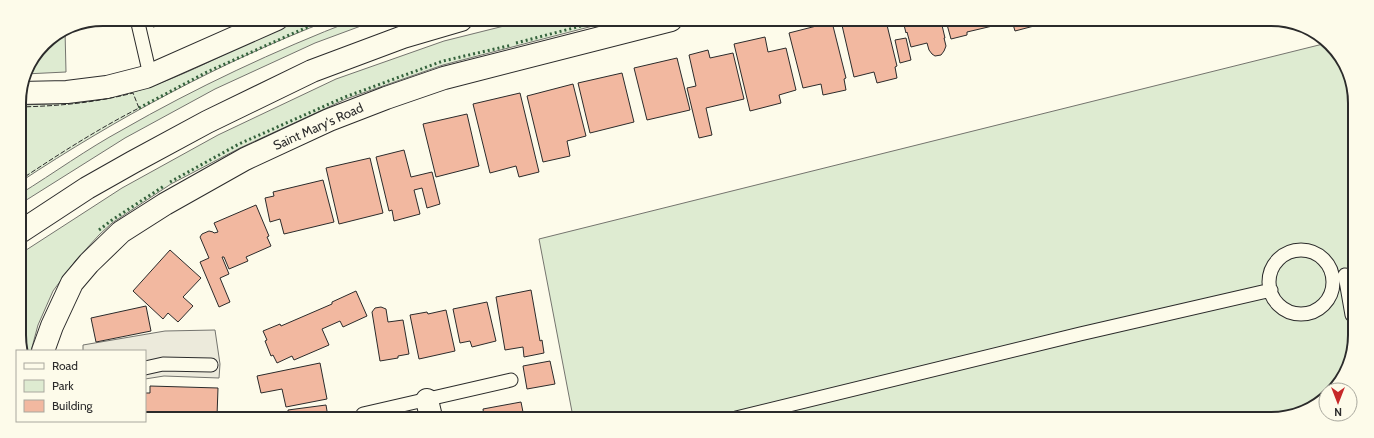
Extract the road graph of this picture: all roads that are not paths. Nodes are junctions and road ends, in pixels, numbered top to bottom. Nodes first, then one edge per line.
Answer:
1 (139, 26) edge
2 (262, 26) edge
3 (440, 26) edge
4 (648, 26) edge
5 (150, 75) junction
6 (27, 93) edge
7 (26, 228) edge
8 (1343, 275) edge
9 (1271, 290) junction
10 (1348, 297) edge
11 (43, 350) edge
12 (211, 365) dead end
13 (146, 368) edge
14 (511, 380) dead end
15 (429, 408) edge
16 (384, 412) edge
17 (761, 412) edge

1 - 5 lane
2 - 5 street
3 - 7 street
4 - 11 street, Saint Mary's Road
5 - 6 street
8 - 9 lane
8 - 9 lane
8 - 10 lane
9 - 17 lane
12 - 13 lane
14 - 15 lane
15 - 16 lane

